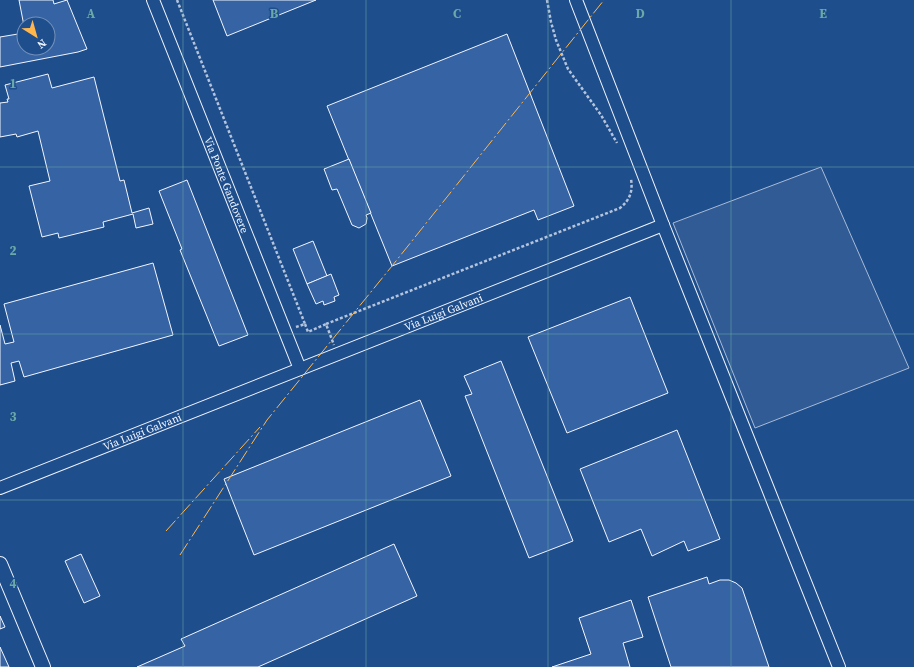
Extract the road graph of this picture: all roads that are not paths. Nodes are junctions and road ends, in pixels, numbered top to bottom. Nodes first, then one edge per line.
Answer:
1 (153, 0) edge
2 (576, 0) edge
3 (663, 224) junction
4 (300, 369) junction
5 (0, 488) edge
6 (0, 564) edge
7 (43, 667) edge
8 (839, 667) edge

1 - 4 street, Via Ponte Gandovere
2 - 3 street
3 - 4 street, Via Luigi Galvani
3 - 8 street
4 - 5 street, Via Luigi Galvani
6 - 7 street

